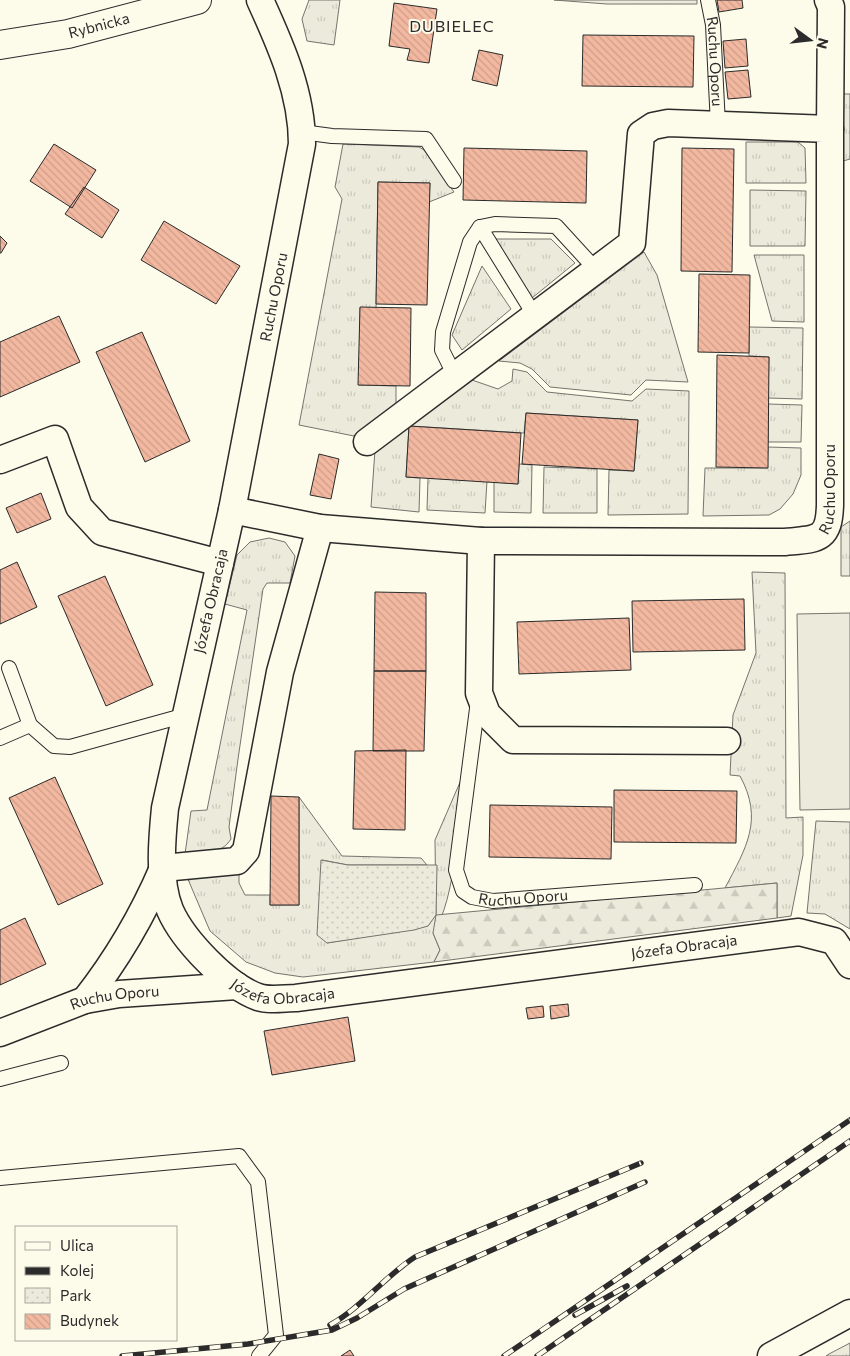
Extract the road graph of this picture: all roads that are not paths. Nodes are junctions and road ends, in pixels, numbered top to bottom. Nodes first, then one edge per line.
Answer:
1 (197, 0) edge
2 (260, 0) edge
3 (708, 0) edge
4 (828, 0) edge
5 (0, 45) edge
6 (718, 125) junction
7 (830, 129) junction
8 (302, 132) junction
9 (454, 180) dead end
10 (480, 227) junction
11 (595, 271) junction
12 (535, 316) junction
13 (455, 376) junction
14 (367, 442) dead end
15 (0, 460) edge
16 (232, 510) junction
17 (320, 528) junction
18 (481, 541) junction
19 (220, 563) junction
20 (9, 668) dead end
21 (479, 693) junction
22 (186, 715) junction
23 (30, 725) junction
24 (0, 738) edge
25 (727, 741) dead end
26 (163, 868) junction
27 (695, 885) dead end
28 (850, 965) edge
29 (236, 986) junction
30 (86, 1000) junction
31 (0, 1033) edge
32 (61, 1063) dead end
33 (0, 1079) edge
34 (0, 1178) edge
35 (850, 1313) edge
36 (259, 1356) edge
37 (771, 1356) edge

1 - 5 street, Rybnicka
2 - 8 street, Ruchu Oporu
3 - 6 lane, Ruchu Oporu
4 - 7 street, Ruchu Oporu
6 - 7 street, Ruchu Oporu
6 - 11 street, Ruchu Oporu
7 - 18 street, Ruchu Oporu
8 - 9 lane
8 - 16 street, Ruchu Oporu
10 - 11 lane
10 - 12 lane
10 - 13 lane
11 - 12 street, Ruchu Oporu
12 - 13 street, Ruchu Oporu
13 - 14 street, Ruchu Oporu
15 - 19 street
16 - 17 street, Ruchu Oporu
16 - 19 street, Józefa Obracaja
17 - 18 street, Ruchu Oporu
17 - 26 street
18 - 21 street, Ruchu Oporu
19 - 22 street, Józefa Obracaja
20 - 23 lane
21 - 25 street, Ruchu Oporu
21 - 27 lane, Ruchu Oporu
22 - 23 lane
22 - 26 street, Józefa Obracaja
23 - 24 lane
26 - 29 street, Józefa Obracaja
26 - 30 street
28 - 29 street, Józefa Obracaja
29 - 30 street, Ruchu Oporu
30 - 31 street, Ruchu Oporu
32 - 33 lane
34 - 36 lane
35 - 37 street

